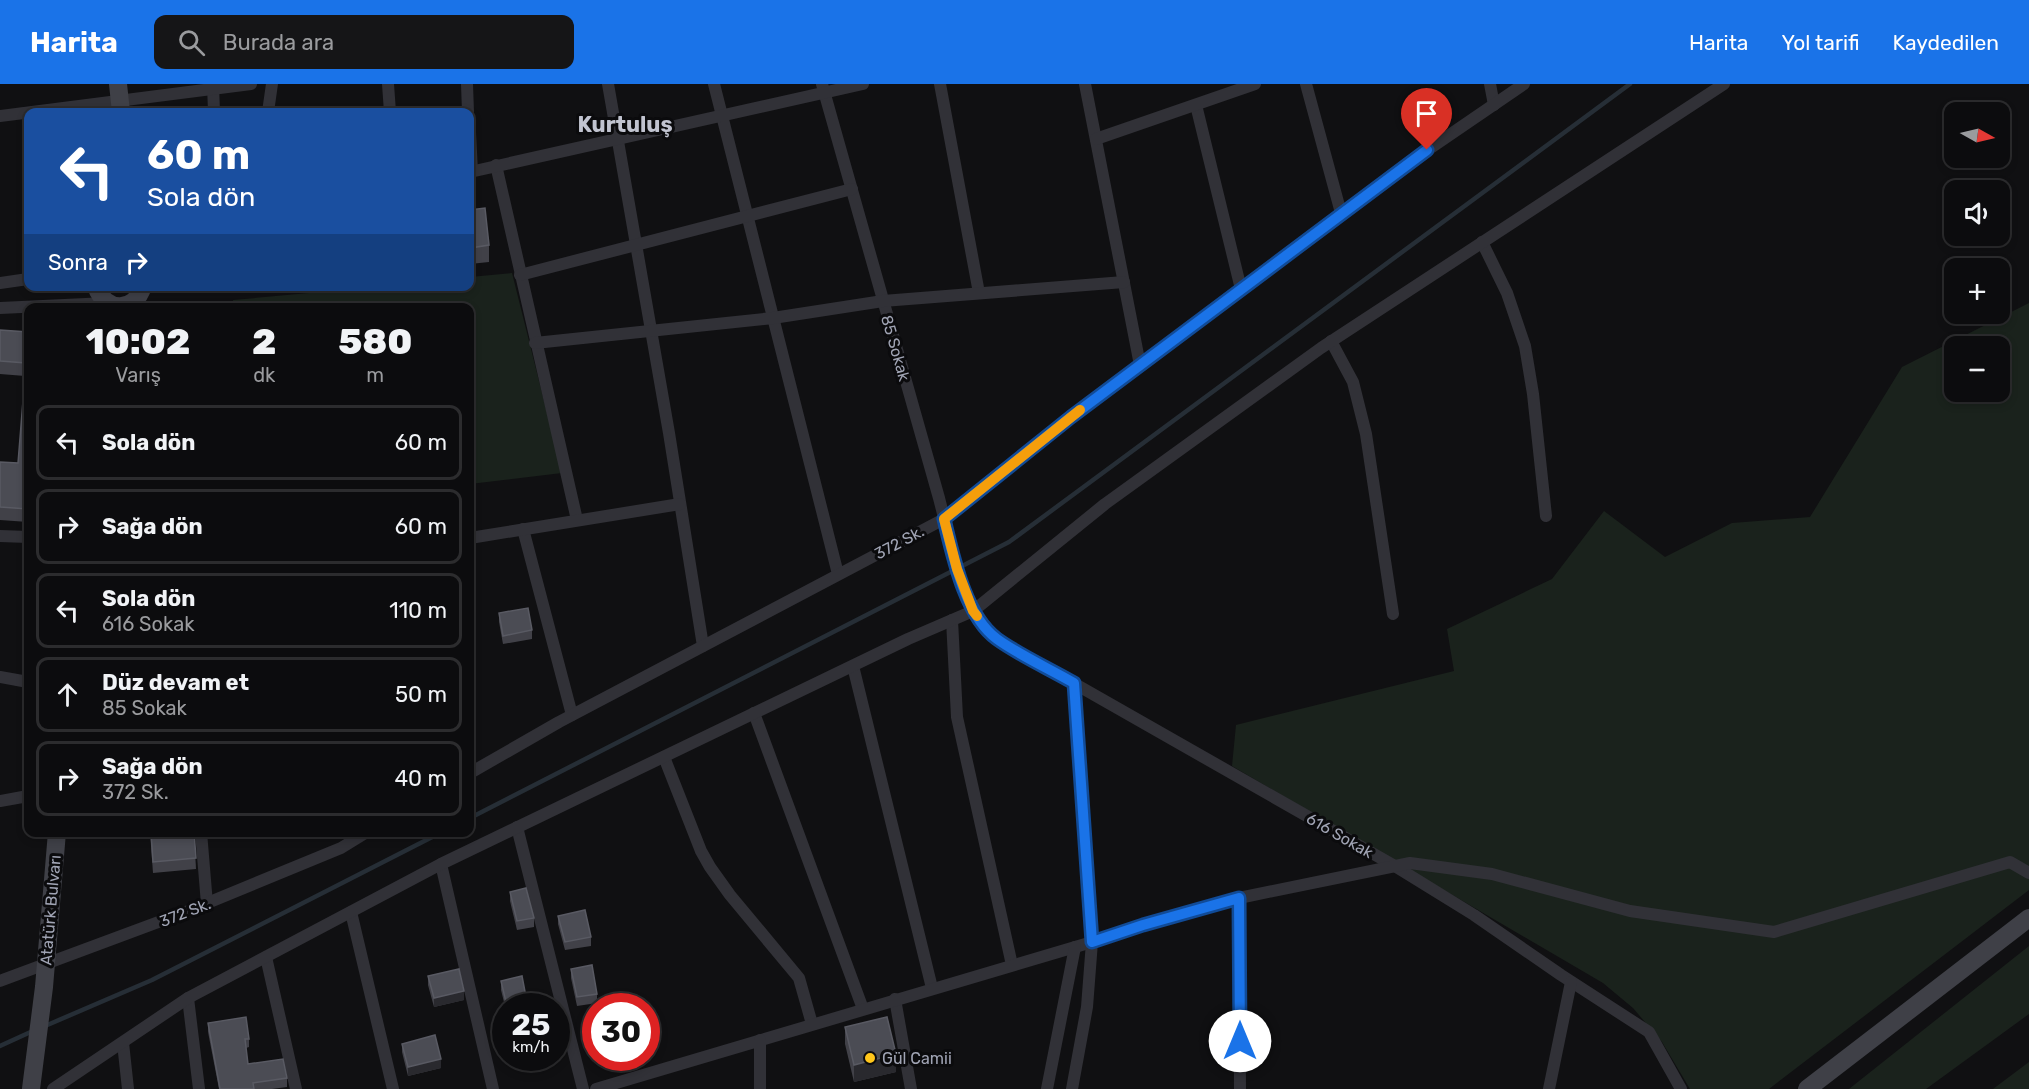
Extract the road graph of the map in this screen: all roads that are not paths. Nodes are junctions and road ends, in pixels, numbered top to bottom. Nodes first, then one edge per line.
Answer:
1 (112, 84) edge
2 (251, 84) edge
3 (272, 84) edge
4 (388, 84) edge
5 (467, 84) edge
6 (608, 84) edge
7 (714, 84) edge
8 (863, 84) edge
9 (940, 84) edge
10 (1085, 84) edge
11 (1255, 84) edge
12 (1306, 84) edge
13 (1490, 84) edge
14 (1524, 84) edge
15 (1724, 84) edge
16 (213, 87) edge
17 (824, 88) edge
18 (118, 103) edge
19 (1196, 105) junction
20 (1494, 105) junction
21 (56, 108) edge
22 (214, 108) edge
23 (269, 108) edge
24 (390, 108) edge
25 (468, 108) edge
26 (24, 113) edge
27 (721, 115) junction
28 (0, 116) edge
29 (617, 138) junction
30 (1096, 139) junction
31 (496, 165) junction
32 (474, 171) edge
33 (852, 189) junction
34 (1341, 213) junction
35 (747, 216) junction
36 (1482, 242) junction
37 (636, 245) junction
38 (520, 275) junction
39 (24, 280) edge
40 (1124, 282) junction
41 (0, 283) edge
42 (1241, 289) junction
43 (98, 291) edge
44 (141, 291) edge
45 (979, 293) junction
46 (883, 301) junction
47 (108, 303) edge
48 (132, 303) edge
49 (0, 308) edge
50 (24, 308) edge
51 (773, 318) junction
52 (651, 331) junction
53 (1331, 341) junction
54 (536, 342) junction
55 (1140, 365) junction
56 (680, 504) junction
57 (1546, 516) dead end
58 (944, 519) junction
59 (577, 520) junction
60 (524, 529) junction
61 (0, 536) edge
62 (24, 537) edge
63 (474, 537) edge
64 (838, 574) junction
65 (973, 611) junction
66 (1393, 614) dead end
67 (952, 620) junction
68 (703, 646) junction
69 (853, 666) junction
70 (0, 677) edge
71 (24, 681) edge
72 (1074, 683) junction
73 (754, 713) junction
74 (572, 715) junction
75 (664, 757) junction
76 (474, 771) edge
77 (24, 797) edge
78 (0, 801) edge
79 (518, 827) junction
80 (57, 837) edge
81 (201, 837) edge
82 (359, 837) edge
83 (441, 864) junction
84 (1394, 865) junction
85 (2029, 873) edge
86 (1239, 898) junction
87 (207, 903) junction
88 (351, 912) junction
89 (2029, 918) edge
90 (1092, 942) junction
91 (1075, 947) junction
92 (266, 957) junction
93 (45, 965) junction
94 (1012, 965) junction
95 (0, 981) edge
96 (1571, 982) junction
97 (932, 988) junction
98 (188, 998) junction
99 (895, 999) junction
100 (863, 1009) junction
101 (812, 1024) junction
102 (760, 1040) junction
103 (123, 1043) junction
104 (32, 1088) edge
105 (53, 1089) edge
106 (128, 1089) edge
107 (199, 1089) edge
108 (296, 1089) edge
109 (393, 1089) edge
110 (493, 1089) edge
111 (583, 1089) edge
112 (596, 1089) edge
113 (760, 1089) edge
114 (911, 1089) edge
115 (1047, 1089) edge
116 (1072, 1089) edge
117 (1240, 1089) edge
118 (1549, 1089) edge
119 (1681, 1089) edge
120 (1807, 1089) edge

1 - 18 main road
2 - 16 street
3 - 23 street
4 - 24 street
5 - 25 street
6 - 29 street
7 - 27 street
8 - 17 street
9 - 45 street
10 - 30 street
11 - 19 street
12 - 34 street
13 - 20 street
14 - 20 street, 372 Sk.
15 - 36 street
16 - 18 street
16 - 22 street
17 - 27 street
17 - 33 street, 85 Sokak
18 - 21 street
19 - 30 street
19 - 42 street
20 - 34 street, 372 Sk.
26 - 28 street
27 - 29 street
27 - 35 street
29 - 31 street
29 - 37 street
30 - 40 street
31 - 32 street
31 - 38 street
33 - 35 street
33 - 46 street, 85 Sokak
34 - 42 street, 372 Sk.
35 - 37 street
35 - 51 street
36 - 53 street
36 - 57 street
37 - 38 street
37 - 52 street
38 - 54 street
39 - 41 street
40 - 45 street
40 - 55 street
42 - 55 street, 372 Sk.
43 - 47 main road
44 - 48 main road
45 - 46 street
46 - 51 street
46 - 58 street, 85 Sokak
49 - 50 street
51 - 52 street
51 - 64 street
52 - 54 street
52 - 56 street
53 - 65 street
53 - 66 street
54 - 59 street
55 - 58 street, 372 Sk.
56 - 59 street
56 - 68 street
58 - 64 street, 372 Sk.
58 - 65 street, 85 Sokak
59 - 60 street
60 - 63 street
60 - 74 street
61 - 62 street
64 - 68 street, 372 Sk.
65 - 67 street
65 - 72 street, 616 Sokak
67 - 69 street
67 - 94 street
68 - 74 street, 372 Sk.
69 - 73 street
69 - 97 street
70 - 71 street
72 - 84 street, 616 Sokak
72 - 90 street
73 - 75 street
73 - 100 street
74 - 76 street, 372 Sk.
75 - 79 street
75 - 101 street
77 - 78 street
79 - 83 street
79 - 111 street
80 - 93 main road, Atatürk Bulvarı
81 - 87 street
82 - 87 street, 372 Sk.
83 - 88 street
83 - 110 street
84 - 85 street
84 - 86 street
84 - 96 street, 616 Sokak
86 - 90 street
86 - 117 street
87 - 93 street, 372 Sk.
88 - 92 street
88 - 109 street
89 - 120 main road
90 - 91 street
90 - 116 street
91 - 94 street
91 - 115 street
92 - 98 street
92 - 108 street
93 - 95 street, 372 Sk.
93 - 104 main road, Atatürk Bulvarı
94 - 97 street
96 - 118 street
96 - 119 street, 616 Sokak
97 - 99 street
98 - 103 street
98 - 107 street
99 - 100 street
99 - 114 street
100 - 101 street
101 - 102 street
102 - 112 street
102 - 113 street
103 - 105 street
103 - 106 street

